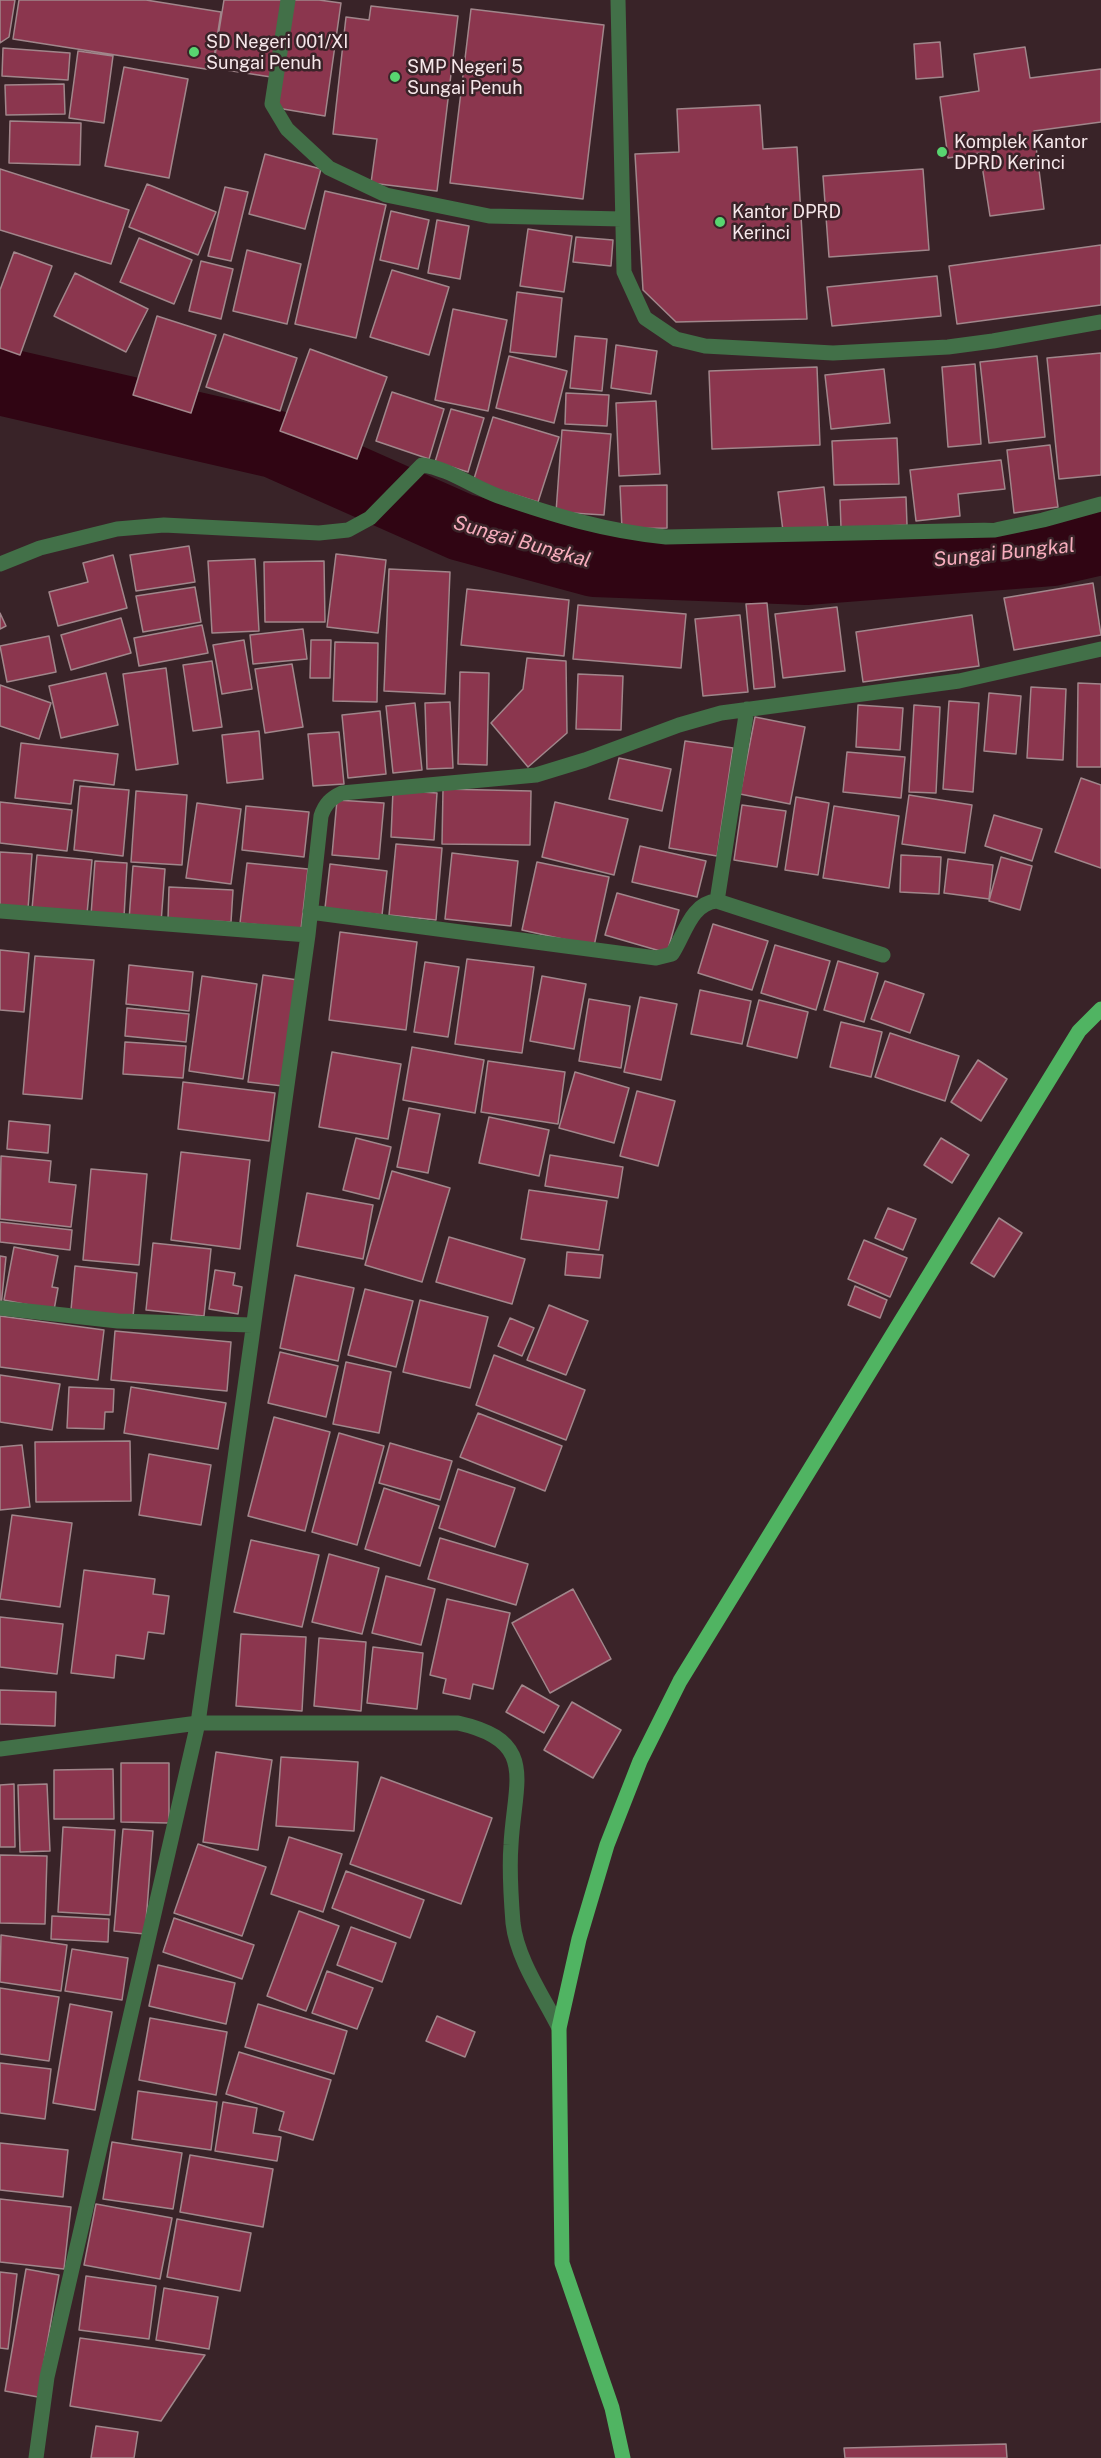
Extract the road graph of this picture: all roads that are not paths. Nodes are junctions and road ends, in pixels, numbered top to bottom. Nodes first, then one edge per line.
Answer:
1 (288, 0) edge
2 (618, 0) edge
3 (622, 219) junction
4 (1101, 321) edge
5 (1101, 504) edge
6 (0, 564) edge
7 (1101, 649) edge
8 (747, 709) junction
9 (717, 901) junction
10 (0, 911) edge
11 (310, 912) junction
12 (308, 935) junction
13 (883, 955) dead end
14 (1101, 1009) edge
15 (0, 1308) edge
16 (252, 1325) junction
17 (198, 1723) junction
18 (0, 1749) edge
19 (559, 2028) junction
20 (36, 2458) edge
21 (623, 2458) edge

1 - 3 street
2 - 3 street
3 - 4 street
5 - 6 street
7 - 8 street
8 - 9 street
8 - 11 street
9 - 11 street
9 - 13 street
10 - 12 street
11 - 12 street
12 - 16 street
14 - 19 main road
15 - 16 street
16 - 17 street
17 - 18 street
17 - 19 street
17 - 20 street
19 - 21 main road

